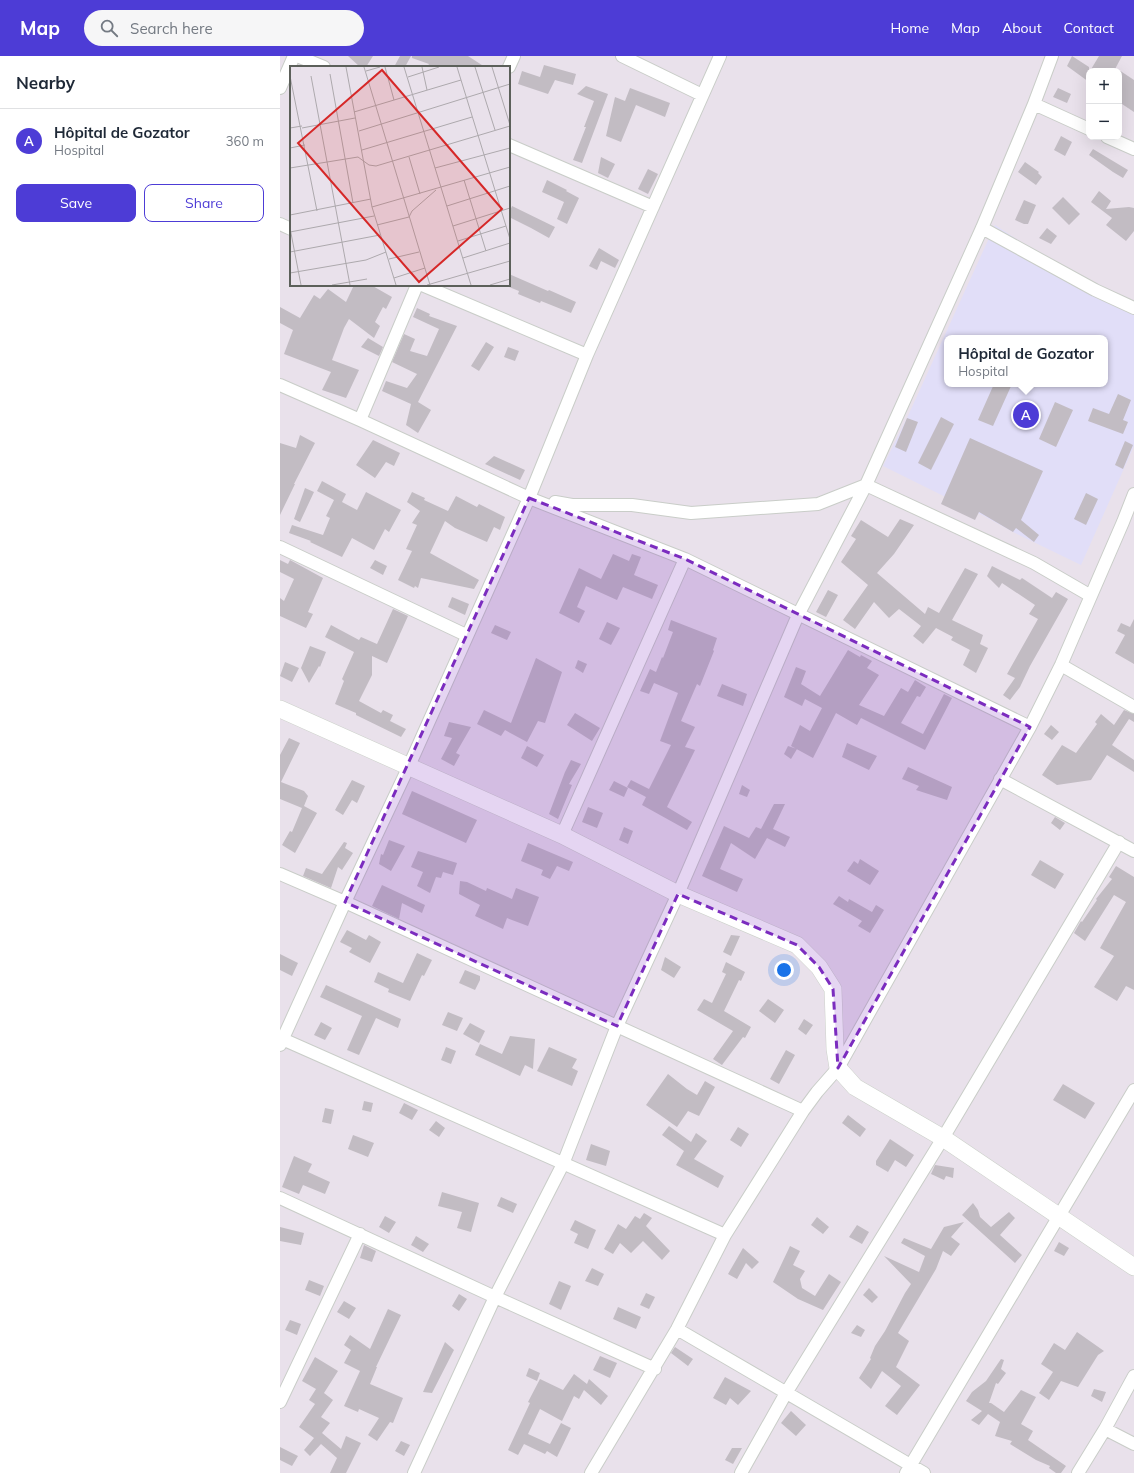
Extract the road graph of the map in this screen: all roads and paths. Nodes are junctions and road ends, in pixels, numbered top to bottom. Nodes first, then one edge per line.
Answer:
1 (294, 56) edge
2 (297, 56) edge
3 (514, 56) edge
4 (622, 56) edge
5 (720, 56) edge
6 (1052, 56) edge
7 (322, 66) edge
8 (509, 66) edge
9 (280, 88) edge
10 (702, 95) junction
11 (1034, 104) junction
12 (1086, 128) edge
13 (1114, 140) edge
14 (510, 145) edge
15 (1134, 149) edge
16 (653, 207) junction
17 (280, 224) edge
18 (982, 228) junction
19 (290, 229) edge
20 (417, 286) edge
21 (424, 286) edge
22 (1134, 308) edge
23 (587, 355) junction
24 (280, 385) edge
25 (360, 420) junction
26 (866, 485) junction
27 (1134, 494) edge
28 (529, 498) junction
29 (1123, 522) junction
30 (1134, 528) edge
31 (280, 547) edge
32 (685, 559) junction
33 (1092, 596) junction
34 (798, 615) junction
35 (466, 635) junction
36 (1061, 665) junction
37 (1134, 706) edge
38 (280, 709) edge
39 (1030, 727) junction
40 (409, 766) junction
41 (1000, 779) junction
42 (562, 835) junction
43 (1119, 842) junction
44 (1134, 851) edge
45 (280, 874) edge
46 (678, 894) junction
47 (345, 902) junction
48 (617, 1026) junction
49 (281, 1041) edge
50 (838, 1068) junction
51 (1134, 1090) edge
52 (803, 1111) junction
53 (943, 1138) junction
54 (563, 1164) junction
55 (280, 1198) edge
56 (1060, 1216) junction
57 (360, 1234) junction
58 (726, 1235) junction
59 (1134, 1267) edge
60 (495, 1297) junction
61 (677, 1329) junction
62 (654, 1368) junction
63 (1134, 1376) edge
64 (786, 1393) junction
65 (280, 1402) edge
66 (1105, 1429) junction
67 (1134, 1444) edge
68 (908, 1469) edge
69 (414, 1473) edge
70 (591, 1473) edge
71 (741, 1473) edge
72 (924, 1473) edge
73 (1078, 1473) edge

1 - 9 street
2 - 7 street
3 - 8 street
4 - 10 street
5 - 10 street
6 - 11 street
10 - 16 street
11 - 12 street
11 - 18 street
13 - 15 street
14 - 16 street
16 - 23 street
17 - 19 street
18 - 22 street
18 - 26 street
20 - 25 street
21 - 23 street
23 - 28 street
24 - 25 street
25 - 28 street
26 - 28 street
26 - 33 street
26 - 34 street
27 - 29 street
28 - 32 street
28 - 35 street
29 - 30 street
29 - 33 street
31 - 35 street
32 - 34 street
32 - 42 street
33 - 36 street
34 - 39 street
34 - 46 street
35 - 40 street
36 - 37 street
36 - 39 street
38 - 40 street
39 - 41 street
40 - 42 street
40 - 47 street
41 - 43 street
41 - 50 street
42 - 46 street
43 - 44 street
43 - 53 street
45 - 47 street
46 - 48 street
46 - 50 street
47 - 48 street
47 - 49 street
48 - 52 street
48 - 54 street
49 - 54 street
50 - 52 street
50 - 53 street
51 - 56 street
52 - 58 street
53 - 56 street
53 - 64 street
54 - 58 street
54 - 60 street
55 - 57 street
56 - 59 street
56 - 68 street
57 - 60 street
57 - 65 street
58 - 61 street
60 - 62 street
60 - 69 street
61 - 62 street
61 - 64 street
62 - 70 street
63 - 66 street
64 - 68 street
64 - 71 street
66 - 67 street
66 - 73 street
68 - 72 street

